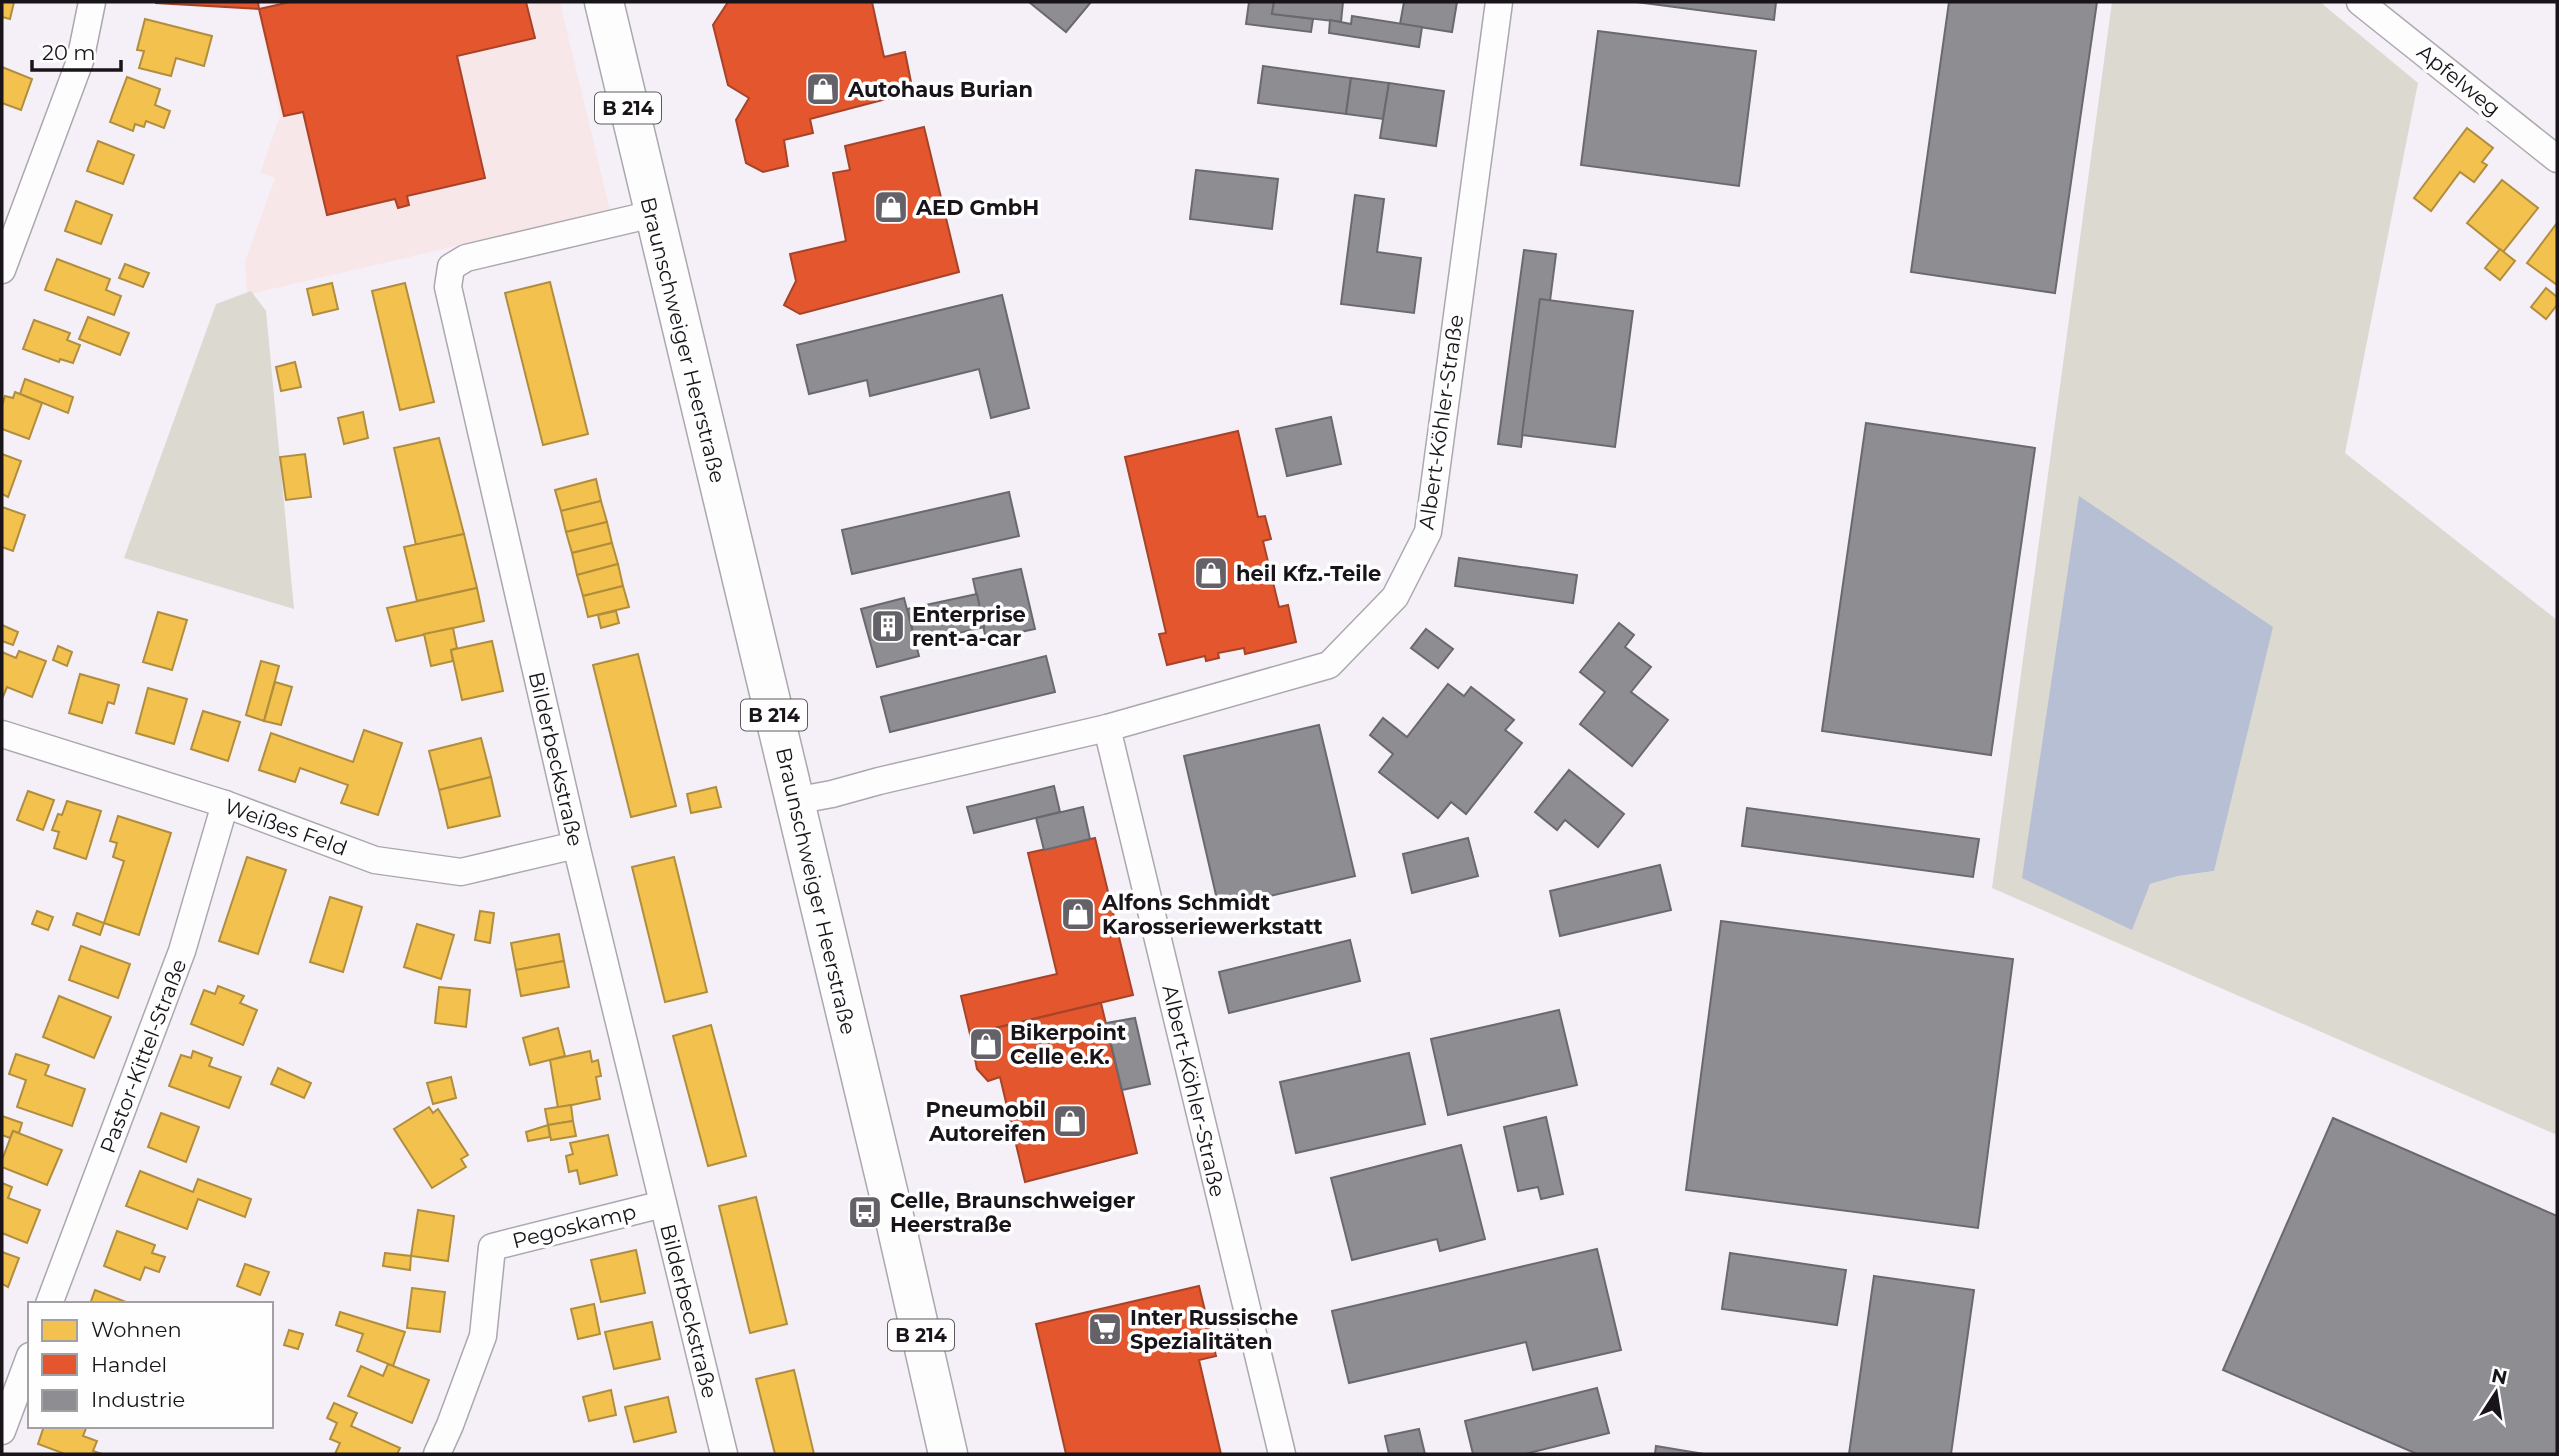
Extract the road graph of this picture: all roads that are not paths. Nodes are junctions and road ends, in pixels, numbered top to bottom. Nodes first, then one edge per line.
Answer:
1 (92, 2) edge
2 (604, 2) edge
3 (1499, 2) edge
4 (2360, 2) edge
5 (2557, 159) edge
6 (653, 214) junction
7 (2, 270) edge
8 (1107, 728) junction
9 (2, 734) edge
10 (794, 801) junction
11 (225, 804) junction
12 (576, 845) junction
13 (663, 1203) junction
14 (51, 1302) edge
15 (28, 1361) edge
16 (2, 1430) edge
17 (437, 1454) edge
18 (724, 1454) edge
19 (948, 1454) edge
20 (1282, 1454) edge

1 - 7 street
2 - 6 main road, Braunschweiger Heerstraße / B 214
3 - 8 street, Albert-Köhler-Straße
4 - 5 street, Apfelweg
6 - 10 main road, Braunschweiger Heerstraße / B 214
6 - 12 street, Bilderbeckstraße
8 - 10 street, Albert-Köhler-Straße
8 - 20 street, Albert-Köhler-Straße
9 - 11 street, Weißes Feld
10 - 19 main road, Braunschweiger Heerstraße / B 214
11 - 12 street, Weißes Feld
11 - 14 street, Pastor-Kittel-Straße
12 - 13 street, Bilderbeckstraße
13 - 17 street, Pegoskamp
13 - 18 street, Bilderbeckstraße
15 - 16 street

